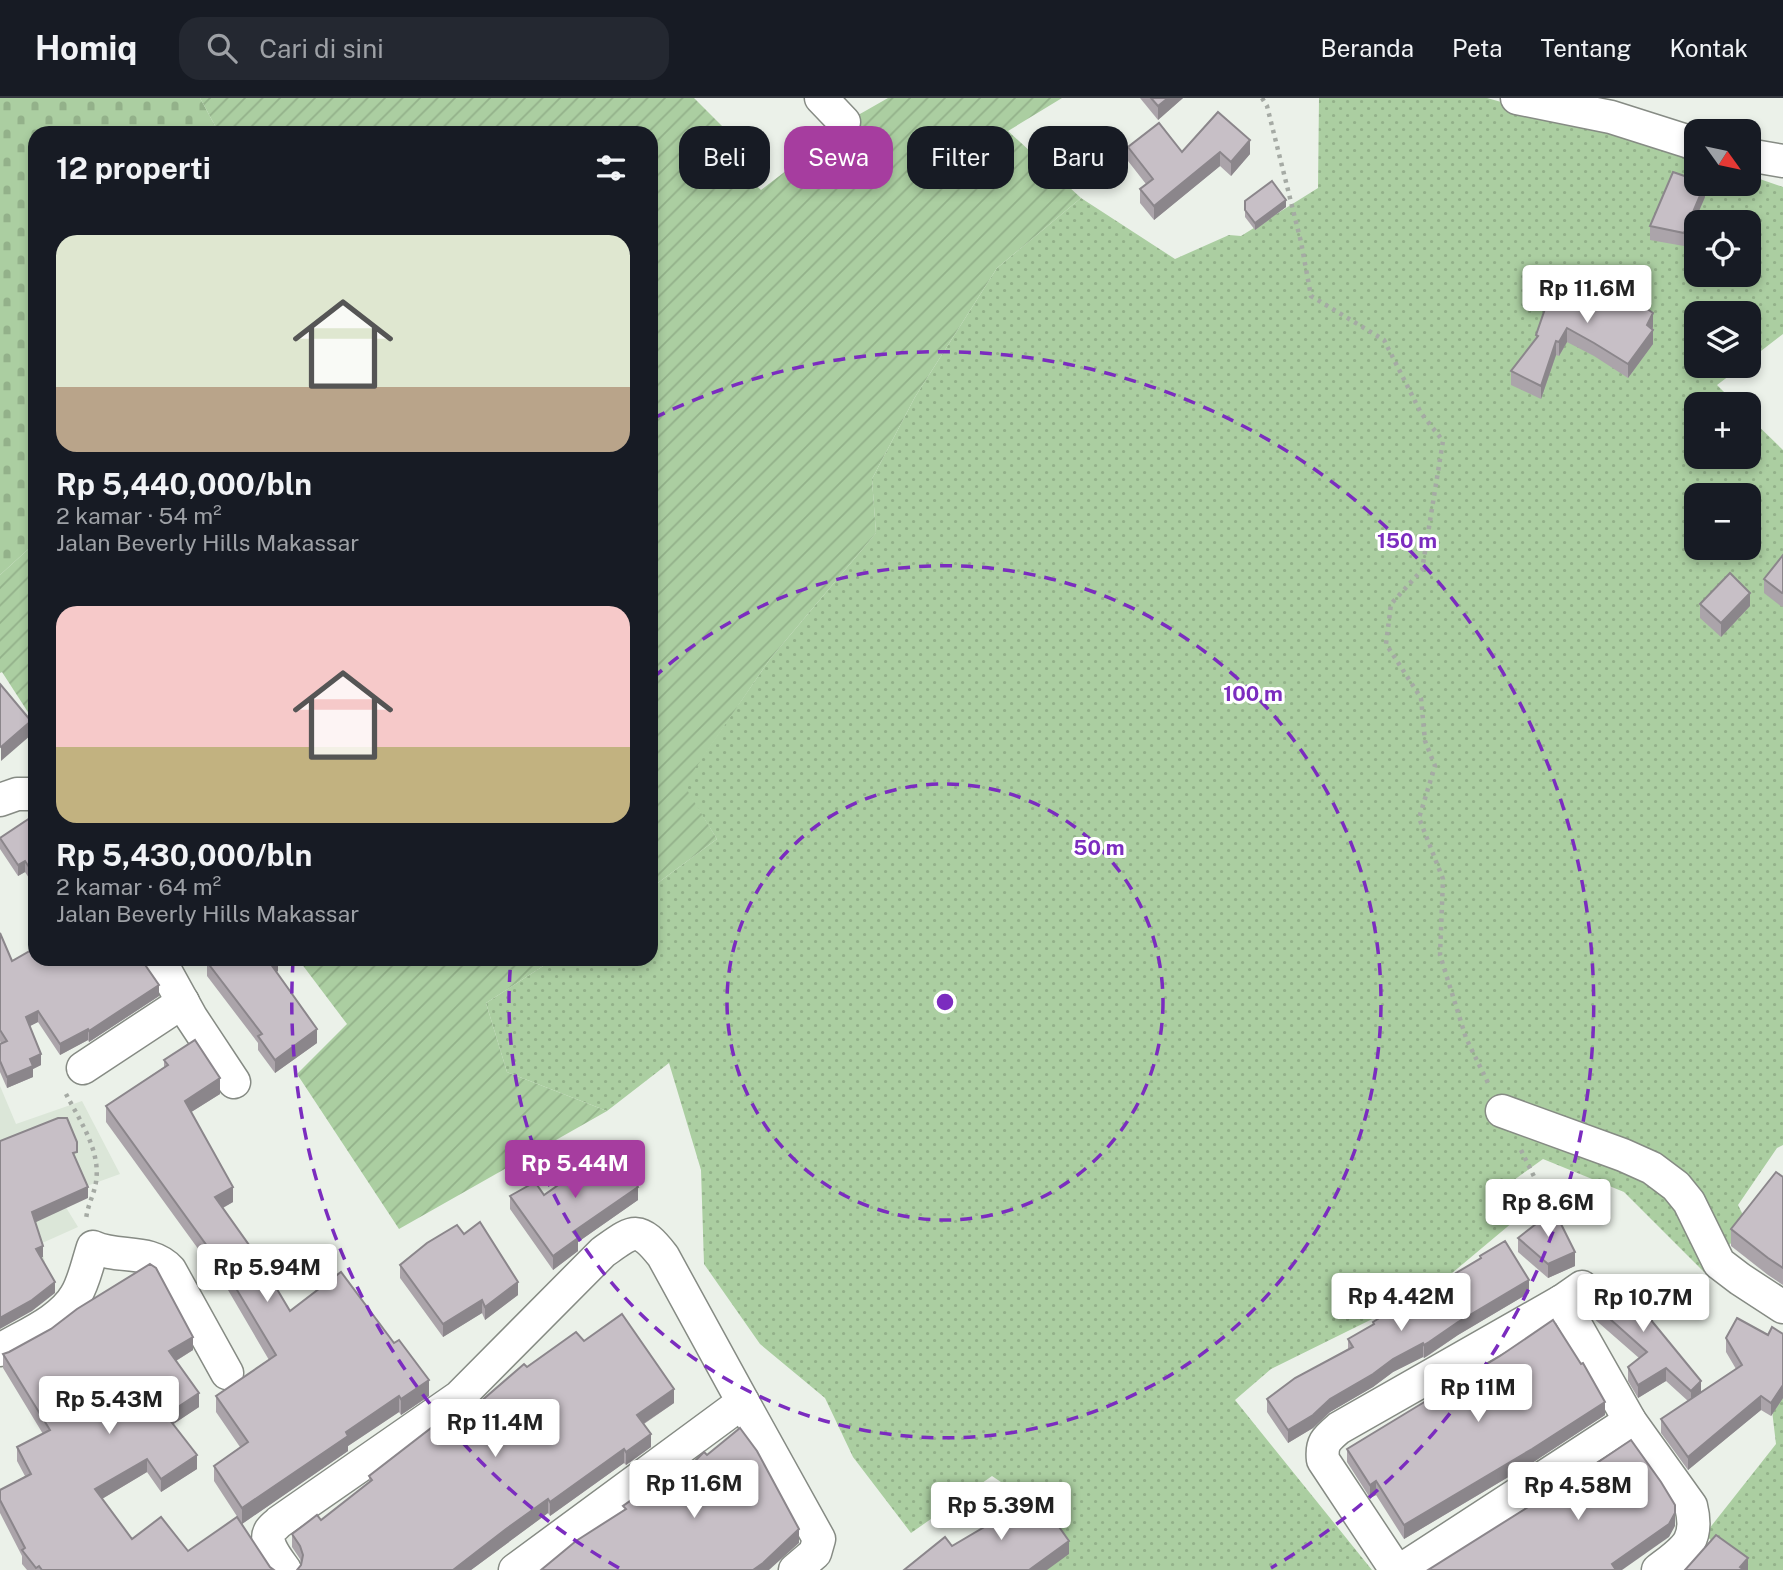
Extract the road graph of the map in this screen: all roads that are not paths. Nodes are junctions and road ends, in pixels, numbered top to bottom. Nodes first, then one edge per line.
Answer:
1 (821, 98) edge
2 (1517, 98) edge
3 (1635, 111) edge
4 (844, 122) dead end
5 (1684, 138) edge
6 (1761, 157) edge
7 (1783, 161) edge
8 (28, 794) edge
9 (0, 800) edge
10 (163, 966) edge
11 (183, 1002) junction
12 (74, 1079) road end
13 (234, 1082) dead end
14 (1502, 1111) road end
15 (1783, 1307) edge
16 (0, 1350) edge
17 (227, 1373) dead end
18 (743, 1402) junction
19 (1630, 1421) junction
20 (285, 1570) edge
21 (515, 1570) edge
22 (795, 1570) edge
23 (1398, 1570) edge
24 (1658, 1570) edge

1 - 4 street
2 - 3 street
3 - 5 street
6 - 7 street
8 - 9 street
10 - 11 street
11 - 12 street
11 - 13 street
14 - 15 street
16 - 17 street
18 - 20 street
18 - 21 street
18 - 22 street
19 - 23 street
19 - 23 street
19 - 24 street

